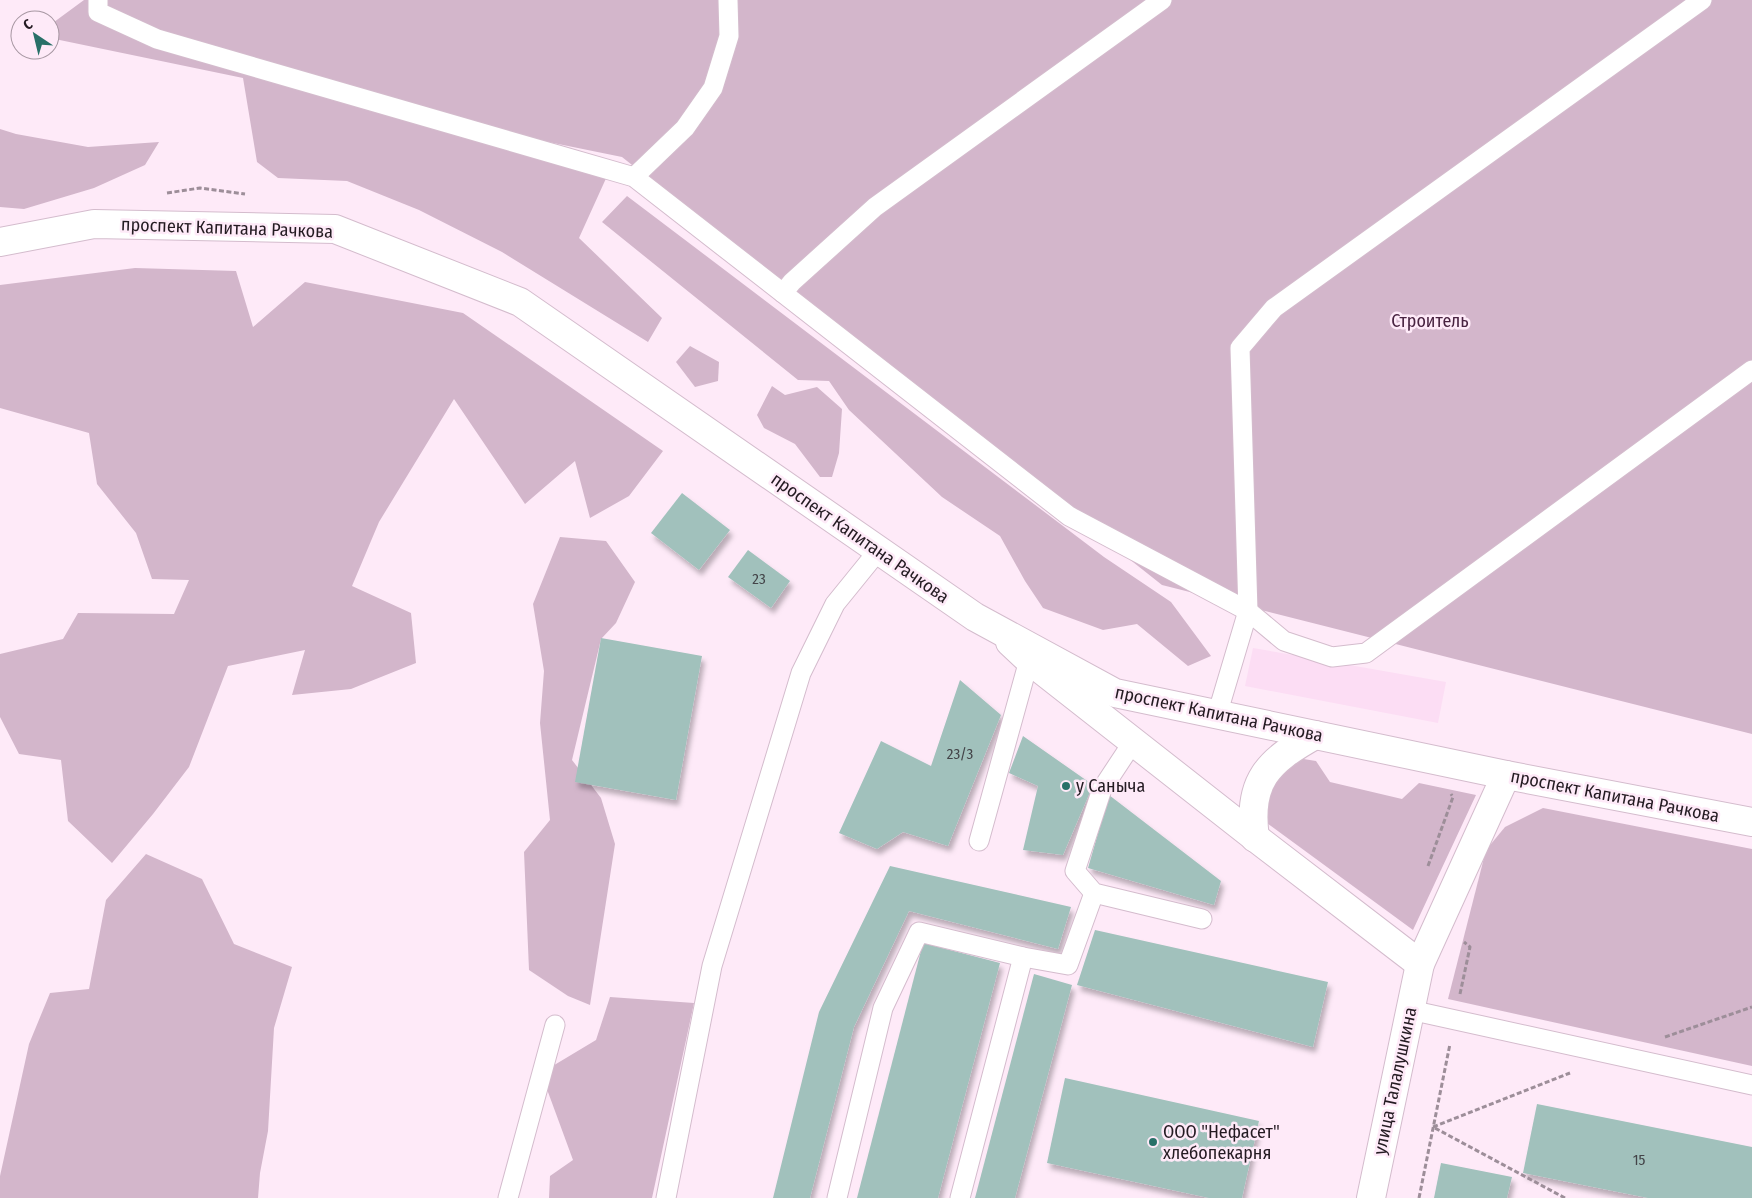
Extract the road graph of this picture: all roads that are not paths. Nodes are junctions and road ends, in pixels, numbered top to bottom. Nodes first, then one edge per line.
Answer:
1 (98, 0) edge
2 (728, 0) edge
3 (1162, 0) edge
4 (1702, 0) edge
5 (634, 177) junction
6 (0, 242) edge
7 (782, 293) junction
8 (1752, 370) edge
9 (878, 550) junction
10 (1248, 611) junction
11 (994, 627) junction
12 (1029, 660) junction
13 (1217, 715) junction
14 (1315, 735) junction
15 (1133, 742) junction
16 (1506, 775) junction
17 (1752, 822) edge
18 (1255, 838) junction
19 (979, 842) dead end
20 (1094, 893) junction
21 (1202, 919) dead end
22 (1022, 957) junction
23 (1420, 964) junction
24 (1410, 1010) junction
25 (555, 1024) dead end
26 (1752, 1085) edge
27 (508, 1198) edge
28 (666, 1198) edge
29 (837, 1198) edge
30 (960, 1198) edge
31 (1371, 1198) edge

1 - 5 lane
2 - 5 lane
3 - 7 lane
4 - 10 lane
5 - 7 lane
6 - 9 street, проспект Капитана Рачкова
7 - 10 lane
8 - 10 lane
9 - 11 street, проспект Капитана Рачкова
9 - 28 lane
10 - 13 lane
11 - 12 street
11 - 13 street, проспект Капитана Рачкова
12 - 15 street
12 - 19 lane
13 - 14 street, проспект Капитана Рачкова
14 - 16 street, проспект Капитана Рачкова
14 - 18 street
15 - 18 street
15 - 20 lane
16 - 17 street, проспект Капитана Рачкова
16 - 23 street, улица Талалушкина
18 - 23 street
20 - 21 lane
20 - 22 lane
22 - 29 lane
22 - 30 lane
23 - 24 street, улица Талалушкина
24 - 26 lane
24 - 31 street, улица Талалушкина
25 - 27 lane

